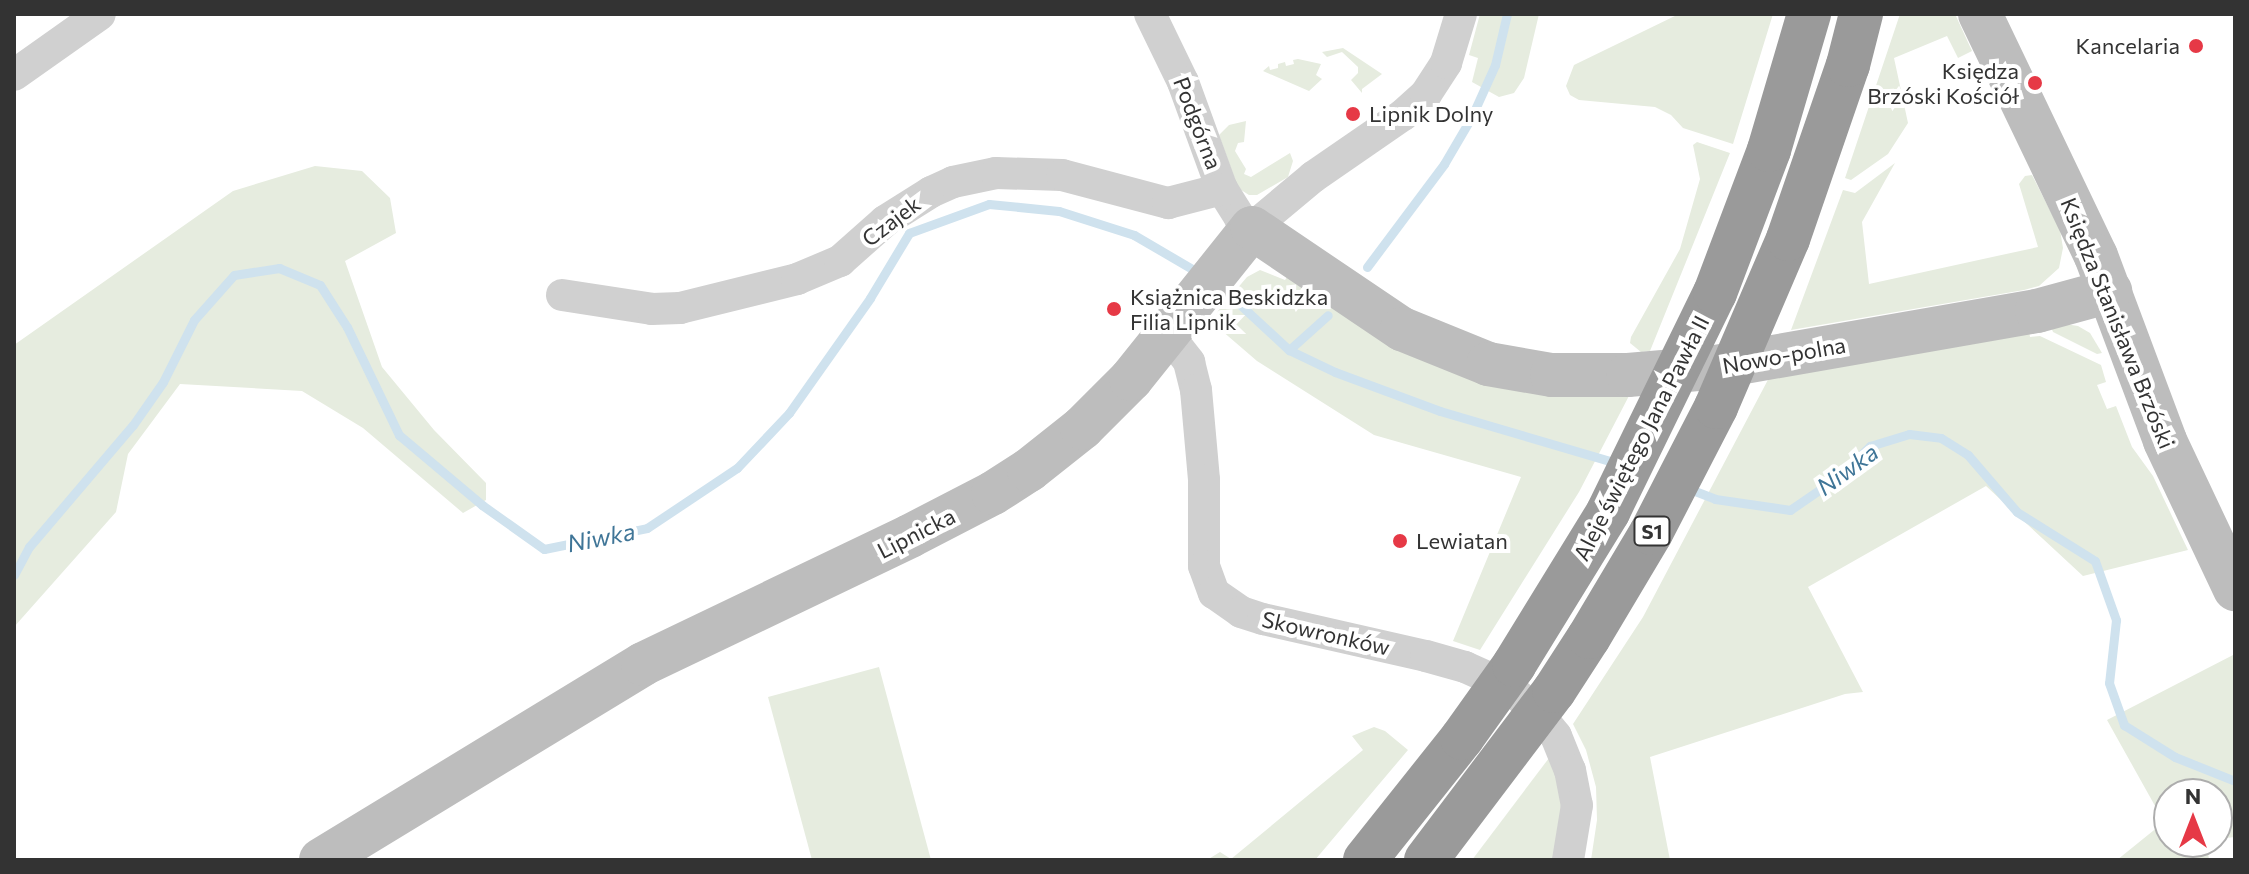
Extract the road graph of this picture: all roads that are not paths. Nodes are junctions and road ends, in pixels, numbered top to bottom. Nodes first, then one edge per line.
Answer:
1 (100, 14) edge
2 (1150, 14) edge
3 (1461, 14) edge
4 (1809, 14) edge
5 (1861, 14) edge
6 (1980, 14) edge
7 (14, 75) edge
8 (1222, 189) junction
9 (1240, 242) junction
10 (2110, 291) junction
11 (562, 295) dead end
12 (1169, 336) junction
13 (2235, 589) edge
14 (1374, 851) edge
15 (321, 860) edge
16 (1426, 860) edge
17 (1568, 860) edge

1 - 7 street
2 - 8 street, Podgórna
3 - 9 street, Lipnicka
4 - 14 highway, Aleje świętego Jana Pawła II / S1
5 - 16 highway, S1
6 - 10 street, Księdza Stanisława Brzóski
8 - 9 street, Podgórna
8 - 11 street, Czajek
9 - 10 street, Nowo-polna
9 - 12 street, Lipnicka
10 - 13 street, Księdza Stanisława Brzóski
12 - 15 street, Lipnicka
12 - 17 street, Skowronków

